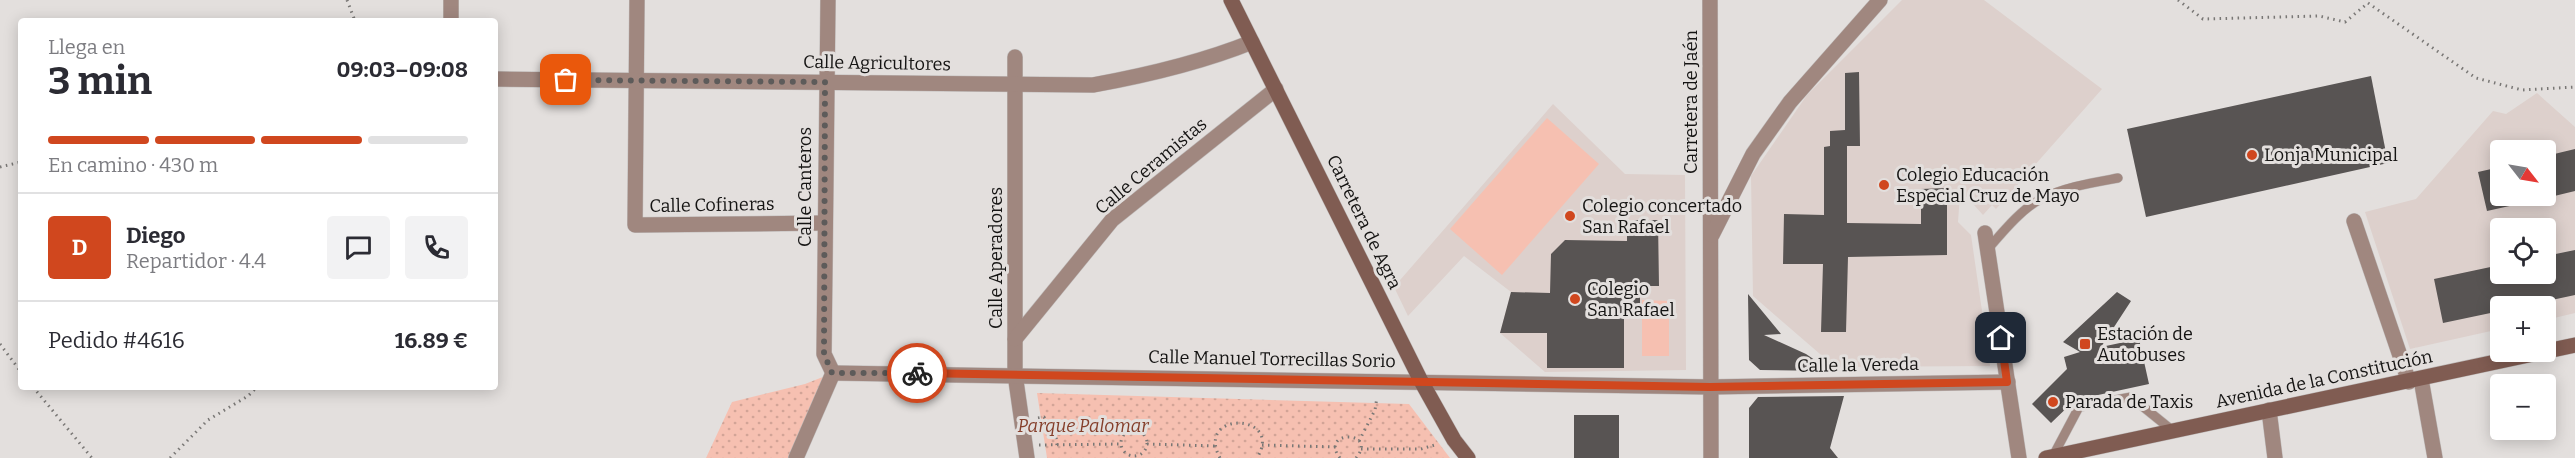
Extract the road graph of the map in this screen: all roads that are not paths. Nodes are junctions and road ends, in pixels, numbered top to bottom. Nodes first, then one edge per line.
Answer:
1 (451, 0) edge
2 (636, 0) edge
3 (828, 0) edge
4 (1231, 0) edge
5 (1710, 0) edge
6 (1880, 0) edge
7 (451, 18) edge
8 (1252, 42) junction
9 (1015, 57) dead end
10 (498, 79) edge
11 (636, 81) junction
12 (825, 82) junction
13 (1015, 85) junction
14 (1276, 89) junction
15 (2118, 178) dead end
16 (2354, 221) dead end
17 (824, 223) junction
18 (1984, 233) dead end
19 (1710, 238) junction
20 (1987, 250) junction
21 (1015, 339) junction
22 (2575, 345) edge
23 (832, 373) junction
24 (1016, 374) junction
25 (2415, 380) junction
26 (1421, 381) junction
27 (2007, 382) junction
28 (1710, 387) junction
29 (2268, 410) junction
30 (2173, 431) junction
31 (1026, 452) edge
32 (1711, 457) edge
33 (2050, 457) edge
34 (796, 458) edge
35 (1468, 458) edge
36 (2019, 458) edge
37 (2275, 458) edge
38 (2435, 458) edge

1 - 7 street
2 - 11 street
3 - 12 street, Calle Canteros
4 - 8 street, Carretera de Agra
5 - 19 street, Carretera de Jaén
6 - 19 street
8 - 13 street, Calle Agricultores
8 - 14 street, Carretera de Agra
9 - 13 street, Calle Aperadores
10 - 11 street, Calle Agricultores
11 - 12 street, Calle Agricultores
11 - 17 street, Calle Cofineras
12 - 13 street, Calle Agricultores
12 - 17 street, Calle Canteros
13 - 21 street, Calle Aperadores
14 - 21 street, Calle Ceramistas
14 - 26 street, Carretera de Agra
15 - 20 lane
16 - 25 street
17 - 23 street, Calle Canteros
18 - 20 street
19 - 28 street, Carretera de Jaén
20 - 27 street
21 - 24 street, Calle Aperadores
22 - 25 street, Avenida de la Constitución
23 - 24 street, Calle Manuel Torrecillas Sorio
23 - 34 street
24 - 26 street, Calle Manuel Torrecillas Sorio
24 - 31 street, Calle Aperadores
25 - 29 street, Avenida de la Constitución
25 - 38 street
26 - 28 street, Calle Manuel Torrecillas Sorio
26 - 35 street, Carretera de Agra
27 - 28 street, Calle la Vereda
27 - 36 street
28 - 32 street, Carretera de Jaén
29 - 30 street, Avenida de la Constitución
29 - 37 street
30 - 33 street, Avenida de la Constitución
30 - 33 lane

